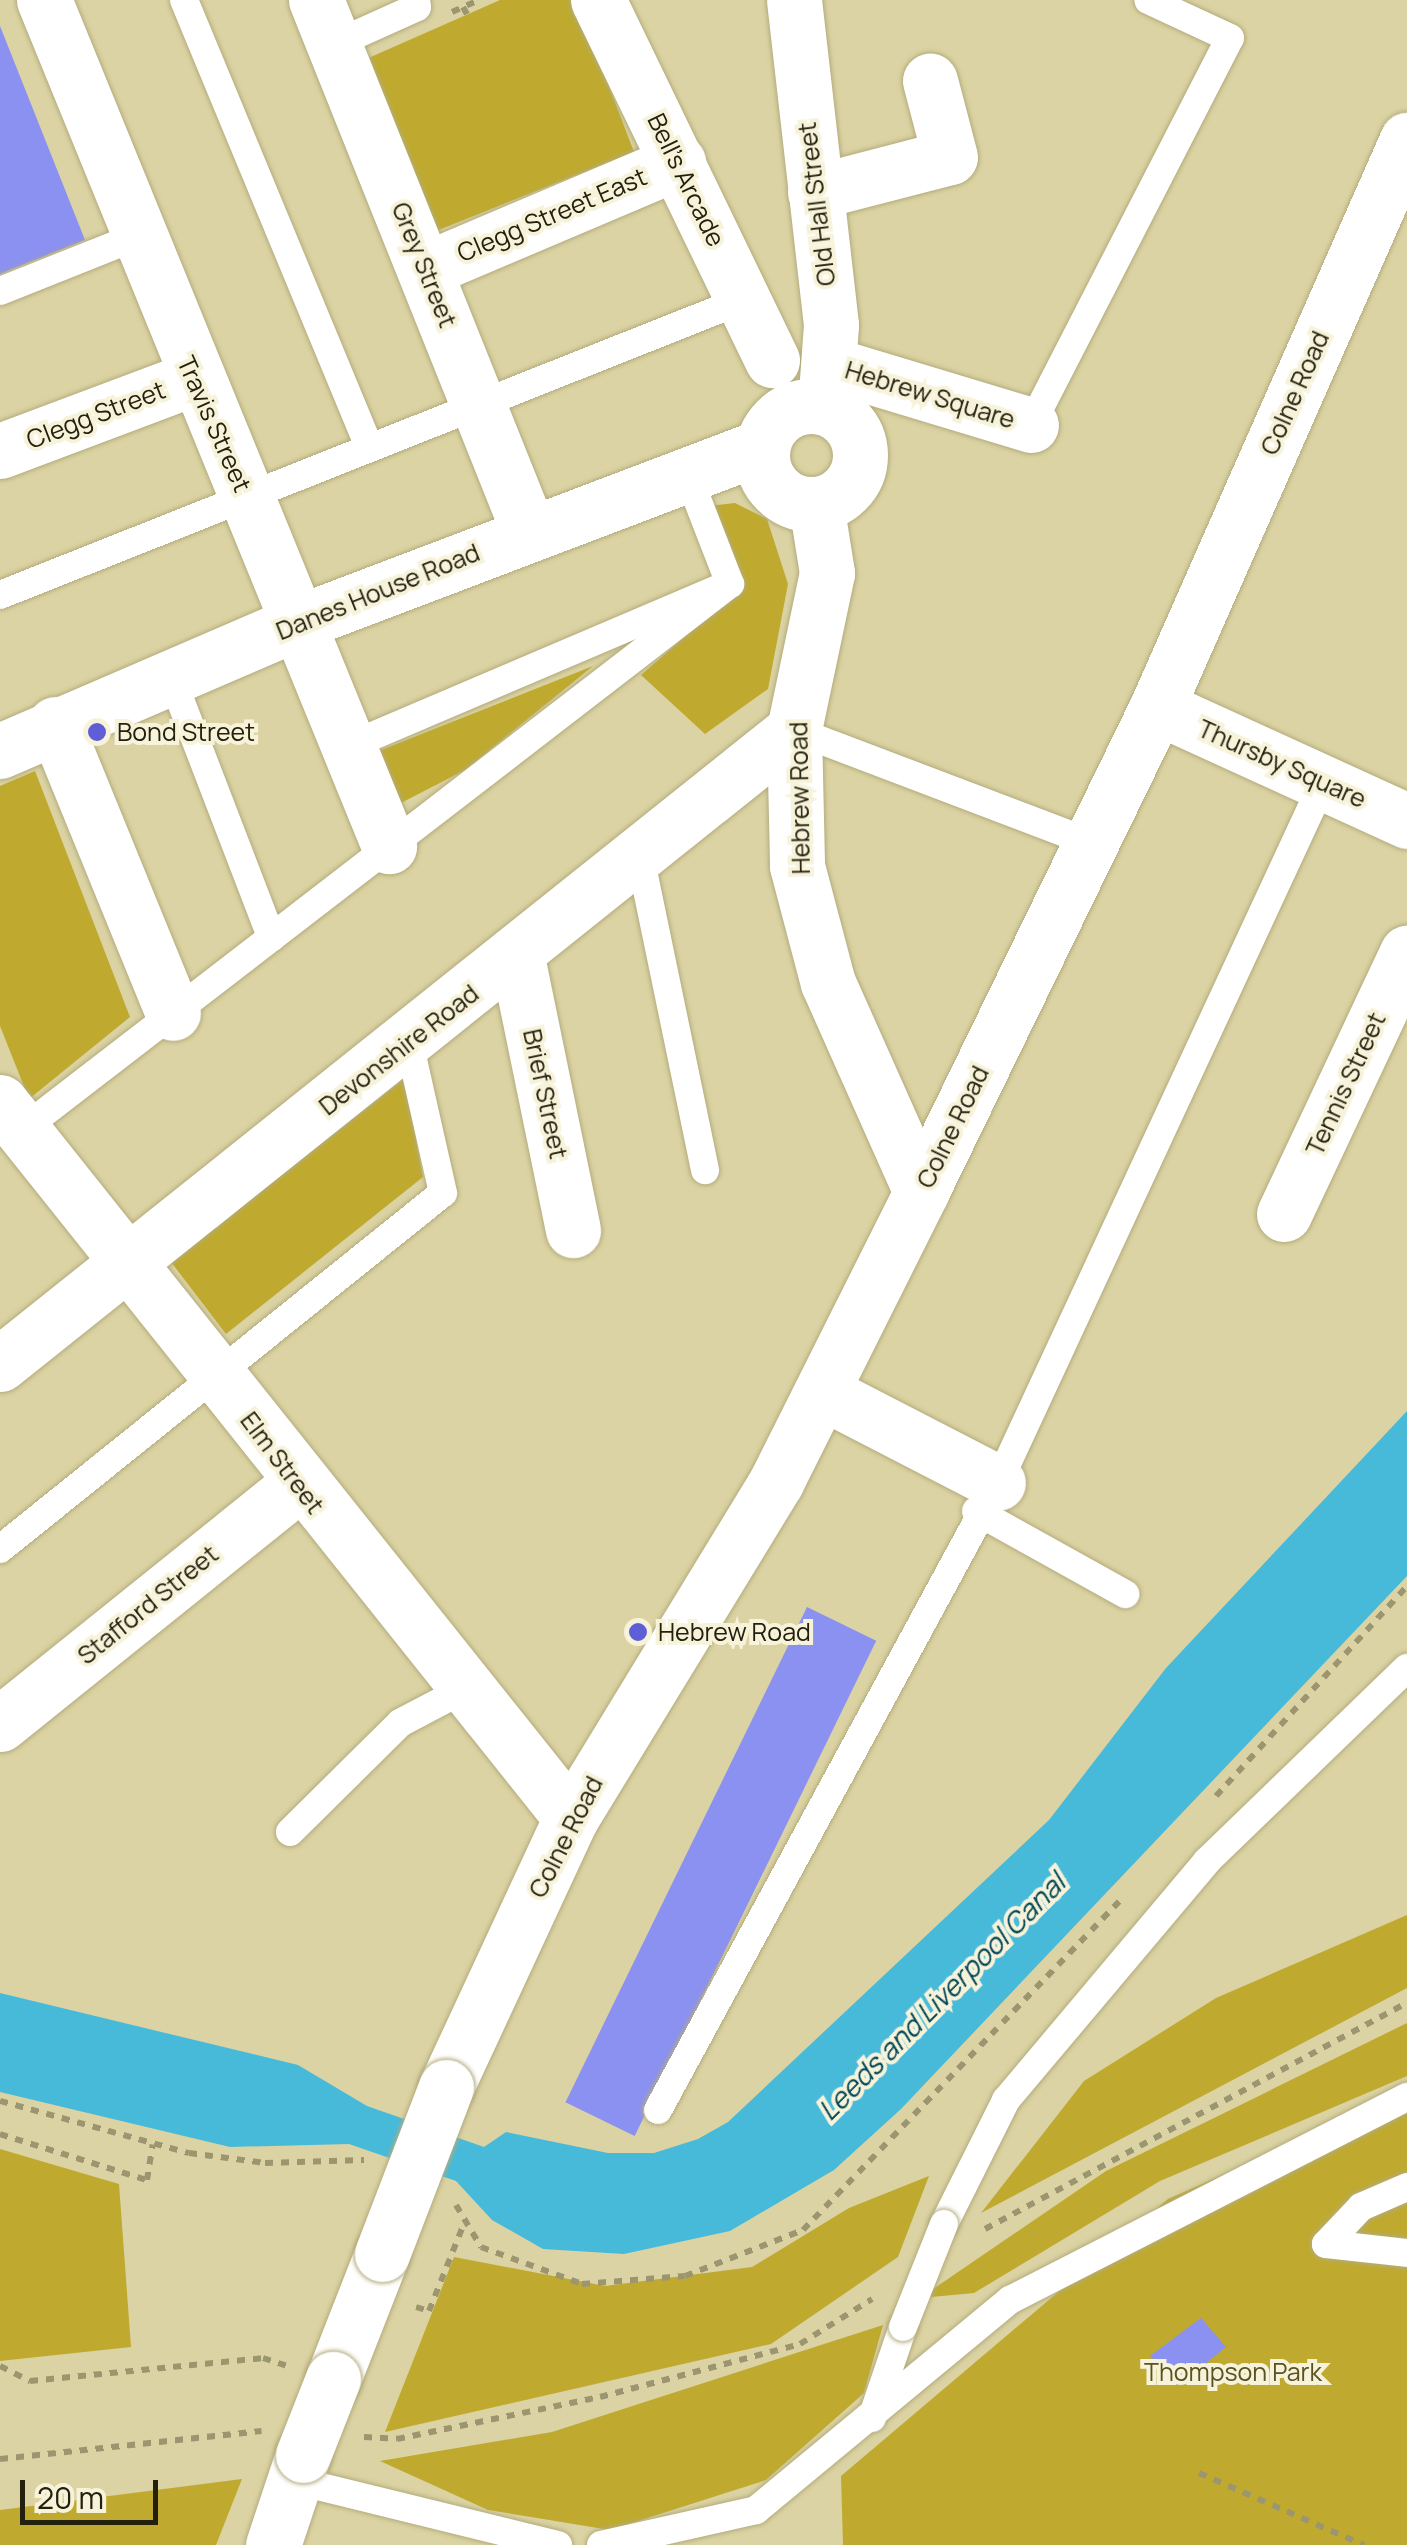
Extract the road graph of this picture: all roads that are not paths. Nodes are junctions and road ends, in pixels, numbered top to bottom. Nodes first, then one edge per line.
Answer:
1 (44, 0) edge
2 (184, 0) edge
3 (416, 0) edge
4 (598, 0) edge
5 (794, 0) edge
6 (1148, 0) edge
7 (324, 23) edge
8 (930, 80) dead end
9 (1407, 140) edge
10 (678, 162) junction
11 (815, 192) junction
12 (1392, 210) edge
13 (136, 238) junction
14 (426, 269) junction
15 (0, 291) edge
16 (743, 300) junction
17 (772, 360) dead end
18 (192, 379) junction
19 (827, 386) junction
20 (478, 400) junction
21 (1032, 425) joint
22 (368, 444) junction
23 (762, 446) junction
24 (0, 451) edge
25 (687, 474) junction
26 (245, 494) junction
27 (816, 504) junction
28 (529, 532) junction
29 (730, 584) junction
30 (0, 595) edge
31 (297, 624) junction
32 (172, 676) junction
33 (1156, 707) junction
34 (55, 724) junction
35 (794, 730) junction
36 (347, 747) junction
37 (0, 751) edge
38 (1323, 782) junction
39 (1407, 821) edge
40 (1090, 843) junction
41 (389, 846) junction
42 (640, 856) junction
43 (271, 937) junction
44 (1407, 953) edge
45 (518, 957) junction
46 (173, 1013) junction
47 (409, 1042) junction
48 (11, 1116) edge
49 (704, 1170) dead end
50 (921, 1192) junction
51 (1284, 1214) dead end
52 (573, 1230) dead end
53 (130, 1260) junction
54 (6, 1347) edge
55 (215, 1374) junction
56 (822, 1392) junction
57 (297, 1485) junction
58 (987, 1497) junction
59 (0, 1549) edge
60 (1125, 1594) dead end
61 (1407, 1668) edge
62 (462, 1691) junction
63 (0, 1724) edge
64 (571, 1818) junction
65 (290, 1832) dead end
66 (1407, 2098) edge
67 (658, 2110) dead end
68 (1407, 2187) edge
69 (1407, 2253) edge
70 (871, 2420) junction
71 (305, 2451) junction
72 (273, 2545) edge
73 (558, 2545) edge
74 (601, 2545) edge

1 - 13 street, Travis Street
2 - 22 lane
3 - 7 lane
4 - 10 street, Bell's Arcade
5 - 11 street, Old Hall Street
6 - 21 lane
7 - 14 street, Grey Street
8 - 11 street
9 - 12 street, Colne Road
10 - 14 street, Clegg Street East
10 - 16 street, Bell's Arcade
11 - 19 street, Old Hall Street
12 - 33 street, Colne Road
13 - 15 lane
13 - 18 street, Travis Street
14 - 20 street, Grey Street
16 - 17 street, Bell's Arcade
16 - 20 lane
18 - 24 street, Clegg Street
18 - 26 street, Travis Street
19 - 21 street, Hebrew Square
19 - 23 street
19 - 27 street
20 - 22 lane
20 - 28 street, Grey Street
22 - 26 lane
23 - 25 street, Danes House Road
23 - 27 street
25 - 28 street, Danes House Road
25 - 29 lane
26 - 30 lane
26 - 31 street, Travis Street
27 - 35 street, Hebrew Road
28 - 31 street, Danes House Road
29 - 36 lane
29 - 41 lane
31 - 32 street, Danes House Road
31 - 36 street, Travis Street
32 - 34 street, Danes House Road
32 - 43 lane
33 - 38 street, Thursby Square
33 - 40 street, Colne Road
34 - 37 street, Danes House Road
34 - 46 street
35 - 40 lane
35 - 42 street, Devonshire Road
35 - 50 street, Hebrew Road
36 - 41 street, Travis Street
38 - 39 street, Thursby Square
38 - 58 lane
40 - 50 street, Colne Road
41 - 43 lane
42 - 45 street, Devonshire Road
42 - 49 lane
43 - 46 lane
44 - 51 street, Tennis Street
45 - 47 street, Devonshire Road
45 - 52 street, Brief Street
46 - 48 lane
47 - 53 street, Devonshire Road
47 - 55 lane
48 - 53 street, Elm Street
50 - 56 street, Colne Road
53 - 54 street, Devonshire Road
53 - 55 street, Elm Street
55 - 57 street, Elm Street
55 - 59 lane
56 - 58 street
56 - 64 street, Colne Road
57 - 62 street, Elm Street
57 - 63 street, Stafford Street
58 - 60 lane
58 - 67 lane
61 - 70 lane, bridge
62 - 64 street, Elm Street
62 - 65 lane
64 - 71 street, Colne Road, bridge
66 - 70 lane
68 - 69 lane
70 - 74 lane
71 - 72 street, Colne Road
71 - 73 lane

